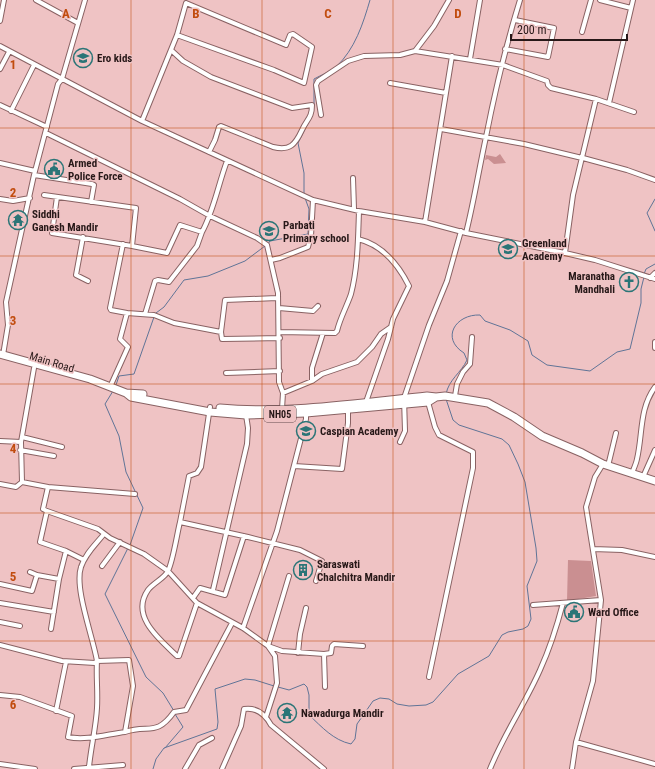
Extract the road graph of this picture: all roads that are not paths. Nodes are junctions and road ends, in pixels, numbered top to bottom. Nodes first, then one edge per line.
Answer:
1 (4, 0) edge
2 (36, 0) edge
3 (84, 0) edge
4 (449, 0) edge
5 (480, 0) edge
6 (520, 0) edge
7 (591, 0) edge
8 (600, 0) edge
9 (633, 0) edge
10 (186, 2) edge
11 (631, 8) junction
12 (515, 20) junction
13 (0, 21) edge
14 (78, 23) junction
15 (582, 32) dead end
16 (177, 35) junction
17 (0, 46) edge
18 (505, 49) junction
19 (171, 50) junction
20 (414, 51) junction
21 (9, 52) junction
22 (452, 56) junction
23 (470, 59) junction
24 (503, 65) junction
25 (34, 66) junction
26 (0, 69) edge
27 (62, 79) junction
28 (390, 83) dead end
29 (446, 93) junction
30 (596, 99) junction
31 (609, 103) junction
32 (0, 106) edge
33 (11, 111) junction
34 (634, 112) dead end
35 (321, 115) dead end
36 (142, 121) junction
37 (47, 128) junction
38 (441, 129) junction
39 (46, 133) junction
40 (485, 138) junction
41 (209, 152) junction
42 (583, 158) junction
43 (227, 161) junction
44 (0, 163) edge
45 (35, 173) junction
46 (353, 178) dead end
47 (655, 180) edge
48 (44, 195) dead end
49 (57, 197) junction
50 (30, 198) junction
51 (0, 199) edge
52 (313, 200) junction
53 (91, 202) junction
54 (354, 209) junction
55 (359, 211) junction
56 (210, 216) junction
57 (425, 222) junction
58 (461, 231) junction
59 (202, 232) junction
60 (466, 233) junction
61 (83, 237) junction
62 (358, 239) junction
63 (123, 244) junction
64 (132, 246) junction
65 (565, 253) junction
66 (271, 260) junction
67 (655, 273) edge
68 (650, 278) junction
69 (655, 279) edge
70 (88, 282) dead end
71 (278, 298) junction
72 (318, 306) dead end
73 (279, 308) junction
74 (127, 313) junction
75 (145, 314) junction
76 (392, 327) junction
77 (222, 332) junction
78 (279, 332) junction
79 (323, 333) junction
80 (472, 337) dead end
81 (280, 338) junction
82 (655, 342) edge
83 (655, 348) edge
84 (1, 355) edge
85 (34, 368) junction
86 (280, 371) junction
87 (226, 373) dead end
88 (312, 381) junction
89 (99, 384) junction
90 (655, 387) edge
91 (110, 388) junction
92 (283, 393) junction
93 (455, 396) junction
94 (436, 397) junction
95 (404, 401) junction
96 (366, 402) junction
97 (428, 402) junction
98 (282, 409) junction
99 (348, 409) junction
100 (210, 410) junction
101 (306, 411) junction
102 (246, 415) junction
103 (616, 433) dead end
104 (22, 437) junction
105 (0, 441) edge
106 (21, 442) junction
107 (400, 442) dead end
108 (62, 447) dead end
109 (20, 450) junction
110 (654, 451) edge
111 (54, 456) dead end
112 (605, 465) junction
113 (294, 466) junction
114 (632, 473) junction
115 (643, 477) junction
116 (655, 481) edge
117 (22, 482) junction
118 (0, 484) edge
119 (48, 487) junction
120 (135, 494) dead end
121 (47, 511) junction
122 (180, 522) junction
123 (226, 532) junction
124 (104, 534) junction
125 (244, 536) junction
126 (120, 542) junction
127 (272, 543) junction
128 (593, 549) junction
129 (66, 551) junction
130 (655, 557) edge
131 (84, 560) junction
132 (102, 566) dead end
133 (168, 571) junction
134 (30, 572) dead end
135 (37, 575) junction
136 (289, 576) dead end
137 (59, 579) junction
138 (316, 581) dead end
139 (0, 584) edge
140 (213, 590) junction
141 (193, 598) junction
142 (601, 600) junction
143 (0, 603) edge
144 (197, 603) junction
145 (563, 603) junction
146 (533, 604) dead end
147 (306, 608) dead end
148 (54, 612) junction
149 (0, 622) edge
150 (232, 623) junction
151 (20, 626) dead end
152 (243, 628) junction
153 (51, 629) dead end
154 (0, 645) edge
155 (268, 646) junction
156 (363, 646) dead end
157 (298, 652) junction
158 (324, 654) junction
159 (97, 661) junction
160 (66, 662) junction
161 (428, 677) dead end
162 (325, 687) dead end
163 (0, 695) edge
164 (56, 711) junction
165 (266, 717) junction
166 (125, 732) junction
167 (93, 736) junction
168 (212, 738) dead end
169 (576, 742) junction
170 (0, 764) edge
171 (655, 764) edge
172 (123, 765) dead end
173 (89, 767) junction
174 (35, 769) edge
175 (74, 769) edge
176 (185, 769) edge
177 (222, 769) edge
178 (324, 769) edge
179 (490, 769) edge
180 (572, 769) edge

1 - 13 street
2 - 14 street
3 - 14 street
4 - 20 street
5 - 23 street
6 - 12 street
7 - 15 street
8 - 11 street
9 - 11 street
10 - 16 street
10 - 16 street
11 - 31 street
12 - 18 street
12 - 18 street
14 - 27 street
16 - 19 street
17 - 21 street
18 - 24 street
19 - 36 street
19 - 41 street
20 - 22 street
20 - 35 street
21 - 25 street
21 - 26 street
22 - 23 street
22 - 29 street
23 - 24 street
24 - 30 street
24 - 40 street
25 - 27 street
25 - 33 street
27 - 36 street
27 - 37 street
28 - 29 street
29 - 38 street
30 - 31 street
30 - 42 street
31 - 34 street
32 - 33 street
33 - 37 street
36 - 41 street
37 - 39 street
38 - 40 street
38 - 57 street
39 - 45 street
39 - 56 street
40 - 42 street
40 - 60 street
41 - 43 street
42 - 47 street
42 - 65 street
43 - 52 street
43 - 56 street
44 - 45 street
45 - 50 street
45 - 53 street
46 - 54 street
48 - 49 street
49 - 53 street
49 - 61 street
50 - 51 street
50 - 84 street
52 - 54 street
52 - 66 street
53 - 64 street
54 - 55 street
55 - 57 street
55 - 62 street
56 - 59 street
56 - 66 street
57 - 58 street
58 - 60 street
58 - 95 street
59 - 64 street
59 - 75 street
60 - 65 street
61 - 63 street
61 - 70 street
62 - 76 street
62 - 79 street
63 - 64 street
63 - 74 street
65 - 68 street
66 - 71 street
67 - 68 street
68 - 69 street
71 - 73 street
71 - 77 street
72 - 73 street
73 - 78 street
74 - 75 street
74 - 91 street
75 - 77 street
76 - 88 street
76 - 96 street
77 - 81 street
78 - 79 street
78 - 81 street
79 - 88 street
80 - 93 street
81 - 86 street
82 - 83 street
84 - 85 main road, Main Road / NH05
84 - 89 main road, NH05
85 - 89 main road, Main Road / NH05
85 - 104 street
86 - 87 street
86 - 92 street
88 - 92 street
89 - 91 main road, NH05
90 - 114 street
91 - 100 main road, NH05
92 - 98 street
93 - 94 main road, NH05
93 - 112 main road, NH05
94 - 95 main road, NH05
94 - 97 main road, NH05
95 - 96 main road, NH05
95 - 97 main road, NH05
95 - 99 main road, NH05
95 - 107 street
96 - 101 main road, NH05
97 - 161 street
98 - 100 main road, NH05
98 - 101 main road, NH05
99 - 101 main road, NH05
99 - 113 street
100 - 102 main road, NH05
100 - 122 street
101 - 102 main road, NH05
101 - 113 street
102 - 123 street
103 - 112 street
104 - 106 street
104 - 108 street
105 - 106 street
106 - 109 street
109 - 111 street
109 - 117 street
110 - 115 street
112 - 114 main road, NH05
112 - 128 street
113 - 127 street
114 - 115 main road, NH05
115 - 116 main road, NH05
117 - 118 street
117 - 119 street
119 - 120 street
119 - 121 street
121 - 124 street
121 - 129 street
122 - 123 street
122 - 133 street
123 - 125 street
123 - 140 street
124 - 126 street
124 - 131 street
125 - 127 street
125 - 140 street
126 - 132 street
126 - 133 street
127 - 138 street
127 - 152 street
128 - 130 street
128 - 142 street
129 - 131 street
129 - 137 street
131 - 159 street
133 - 141 street
133 - 144 street
134 - 135 street
135 - 137 street
135 - 139 street
136 - 155 street
137 - 148 street
140 - 141 street
141 - 144 street
142 - 145 street
142 - 169 street
143 - 148 street
144 - 150 street
145 - 146 street
145 - 179 street
147 - 157 street
148 - 153 street
149 - 151 street
150 - 152 street
150 - 166 street
152 - 155 street
154 - 160 street
155 - 157 street
155 - 165 street
156 - 158 street
157 - 158 street
158 - 162 street
159 - 160 street
159 - 166 street
159 - 167 street
160 - 164 street
163 - 164 street
164 - 167 street
165 - 177 street
165 - 178 street
166 - 167 street
167 - 173 street
168 - 176 street
169 - 171 street
169 - 180 street
170 - 174 street
172 - 173 street
173 - 175 street

